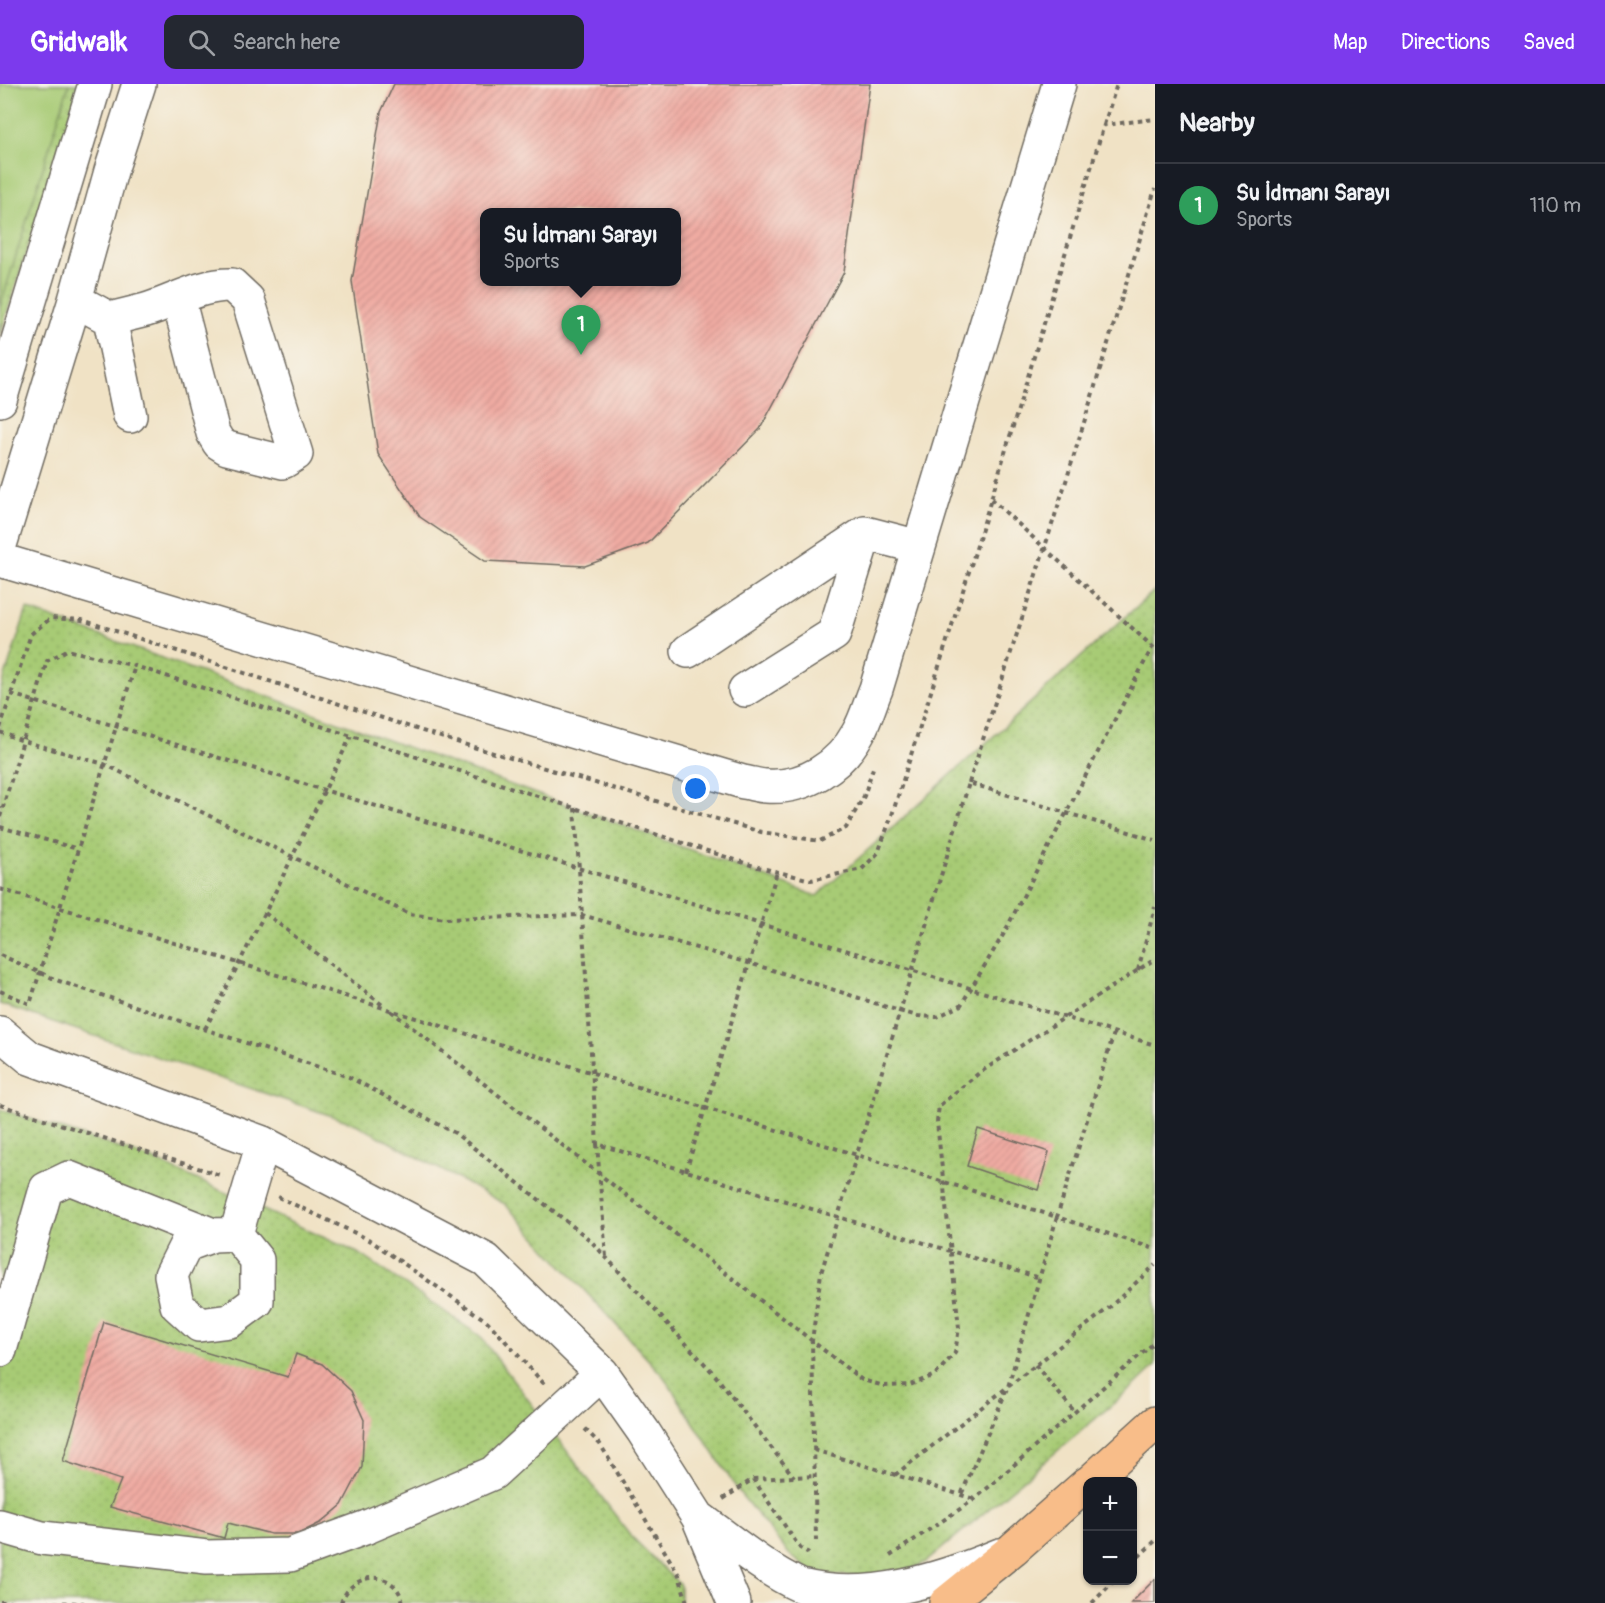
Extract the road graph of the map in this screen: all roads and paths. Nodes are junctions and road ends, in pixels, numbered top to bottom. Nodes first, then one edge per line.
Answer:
1 (95, 84) edge
2 (139, 84) edge
3 (1059, 84) edge
4 (1117, 84) edge
5 (1104, 125) dead end
6 (1155, 189) edge
7 (178, 298) junction
8 (75, 300) junction
9 (110, 319) junction
10 (0, 400) edge
11 (130, 416) dead end
12 (991, 499) dead end
13 (865, 533) junction
14 (0, 545) edge
15 (919, 547) junction
16 (1044, 548) junction
17 (0, 560) edge
18 (1155, 642) edge
19 (1154, 648) edge
20 (688, 651) dead end
21 (135, 666) dead end
22 (746, 690) dead end
23 (11, 694) junction
24 (116, 726) junction
25 (0, 730) edge
26 (351, 736) dead end
27 (874, 762) dead end
28 (104, 764) junction
29 (969, 783) junction
30 (325, 790) junction
31 (575, 808) dead end
32 (1066, 813) junction
33 (0, 827) edge
34 (1155, 840) edge
35 (78, 849) junction
36 (292, 857) junction
37 (578, 868) junction
38 (777, 872) dead end
39 (0, 889) edge
40 (1155, 907) edge
41 (60, 908) junction
42 (265, 913) junction
43 (582, 915) junction
44 (761, 924) junction
45 (0, 955) edge
46 (1155, 959) edge
47 (239, 963) junction
48 (749, 963) junction
49 (912, 970) junction
50 (1138, 970) junction
51 (40, 973) junction
52 (971, 988) junction
53 (0, 991) edge
54 (389, 1010) junction
55 (899, 1011) junction
56 (1065, 1017) junction
57 (205, 1029) junction
58 (1114, 1032) junction
59 (0, 1033) edge
60 (1155, 1045) edge
61 (15, 1061) edge
62 (591, 1072) junction
63 (0, 1105) edge
64 (705, 1108) junction
65 (263, 1143) junction
66 (597, 1144) junction
67 (856, 1155) junction
68 (686, 1171) junction
69 (599, 1174) junction
70 (944, 1182) junction
71 (252, 1185) junction
72 (838, 1217) junction
73 (1057, 1217) junction
74 (1155, 1249) edge
75 (951, 1251) junction
76 (606, 1257) junction
77 (1155, 1264) edge
78 (1040, 1278) junction
79 (812, 1341) junction
80 (1155, 1342) edge
81 (0, 1350) edge
82 (1035, 1365) junction
83 (602, 1373) junction
84 (1008, 1387) junction
85 (564, 1406) junction
86 (1074, 1410) junction
87 (1155, 1423) edge
88 (814, 1450) junction
89 (895, 1475) junction
90 (814, 1476) junction
91 (794, 1477) junction
92 (1095, 1477) edge
93 (753, 1479) junction
94 (1083, 1487) edge
95 (961, 1495) junction
96 (975, 1499) junction
97 (698, 1517) junction
98 (0, 1526) edge
99 (816, 1541) dead end
100 (1155, 1541) edge
101 (1013, 1549) junction
102 (884, 1558) dead end
103 (1137, 1558) edge
104 (818, 1559) dead end
105 (1111, 1585) edge
106 (0, 1602) edge
107 (84, 1603) edge
108 (341, 1603) edge
109 (403, 1603) edge
110 (687, 1603) edge
111 (709, 1603) edge
112 (734, 1603) edge
113 (783, 1603) edge
114 (946, 1603) edge
115 (1092, 1603) edge

1 - 10 lane
2 - 8 lane
3 - 15 lane
4 - 5 path
6 - 16 path
7 - 7 lane
7 - 9 lane
8 - 9 lane
8 - 14 lane
9 - 11 lane
12 - 16 path
13 - 15 lane
13 - 20 lane
13 - 22 lane
15 - 17 lane
16 - 19 path
16 - 29 path
18 - 19 path
19 - 32 path
21 - 24 path
23 - 24 path
23 - 25 path
23 - 27 path
24 - 28 path
24 - 30 path
25 - 28 path
26 - 30 path
28 - 35 path
28 - 36 path
29 - 32 path
29 - 49 path
30 - 36 path
30 - 37 path
31 - 37 path
32 - 34 path
32 - 52 path
33 - 35 path
35 - 41 path
36 - 42 path
36 - 43 path
37 - 43 path
37 - 44 path
38 - 44 path
39 - 41 path
40 - 50 path
41 - 47 path
41 - 51 path
42 - 47 path
42 - 54 path
43 - 48 path
43 - 62 path
44 - 48 path
44 - 49 path
45 - 51 path
46 - 50 path
47 - 54 path
47 - 57 path
48 - 55 path
48 - 64 path
49 - 52 path
49 - 55 path
50 - 56 path
51 - 53 path
51 - 57 path
52 - 55 path
52 - 56 path
54 - 62 path
54 - 69 path
55 - 67 path
56 - 58 path
56 - 70 path
57 - 76 path
58 - 60 path
58 - 73 path
59 - 61 lane
61 - 65 lane
62 - 64 path
62 - 66 path
63 - 71 path
64 - 67 path
64 - 68 path
65 - 71 lane
65 - 83 lane
66 - 68 path
66 - 69 path
67 - 70 path
67 - 72 path
68 - 72 path
69 - 76 path
69 - 79 path
70 - 73 path
70 - 75 path
71 - 81 lane
71 - 85 path
72 - 75 path
72 - 79 path
73 - 74 path
73 - 78 path
75 - 78 path
75 - 79 path
76 - 91 path
77 - 82 path
78 - 84 path
79 - 88 path
80 - 86 path
82 - 84 path
82 - 86 path
83 - 85 lane
83 - 97 lane
84 - 89 path
84 - 95 path
85 - 98 lane
85 - 110 path
86 - 96 path
87 - 92 highway
88 - 89 path
88 - 90 path
89 - 95 path
90 - 91 path
90 - 99 path
91 - 93 path
93 - 97 path
93 - 104 path
94 - 101 highway
95 - 96 path
96 - 102 path
97 - 101 lane
97 - 111 lane
97 - 112 lane
97 - 113 lane
100 - 103 path
101 - 114 highway
105 - 115 path
106 - 107 path
108 - 109 path

